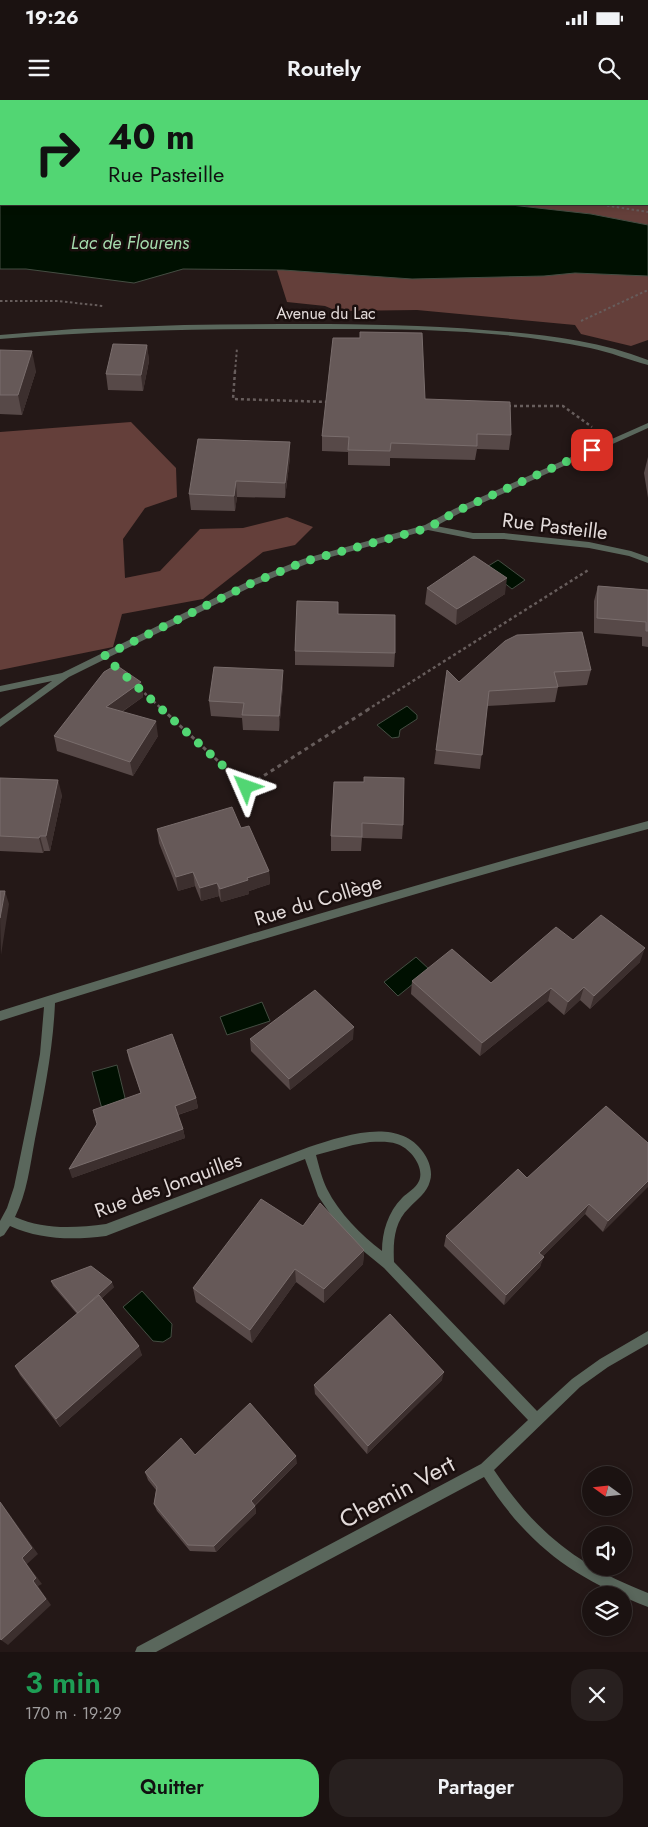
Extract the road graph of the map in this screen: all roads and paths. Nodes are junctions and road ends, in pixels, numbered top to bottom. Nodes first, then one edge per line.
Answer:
1 (603, 205) edge
2 (648, 212) edge
3 (648, 290) edge
4 (574, 324) dead end
5 (239, 327) junction
6 (0, 337) edge
7 (648, 363) edge
8 (329, 402) edge
9 (503, 406) edge
10 (648, 424) edge
11 (609, 442) junction
12 (428, 528) junction
13 (608, 549) junction
14 (648, 560) edge
15 (104, 656) junction
16 (66, 675) junction
17 (0, 689) edge
18 (0, 724) edge
19 (648, 825) edge
20 (50, 1002) junction
21 (0, 1016) edge
22 (309, 1152) junction
23 (9, 1220) junction
24 (0, 1231) edge
25 (388, 1264) junction
26 (648, 1337) edge
27 (537, 1420) junction
28 (486, 1469) junction
29 (648, 1600) edge
30 (142, 1652) edge

1 - 2 path
3 - 4 path
5 - 6 street, Avenue du Lac
5 - 7 street, Avenue du Lac
5 - 8 path
9 - 11 path
10 - 11 street, Rue Pasteille
11 - 12 street, Rue Pasteille
12 - 13 street, Rue Pasteille
12 - 15 street, Rue Pasteille
13 - 14 street, Rue Pasteille
13 - 15 path
15 - 16 street, Rue Pasteille
16 - 17 street, Rue Pasteille
16 - 18 street, Rue Pasteille
19 - 20 street, Rue du Collège
20 - 21 street, Rue du Collège
20 - 23 street
22 - 23 street, Rue des Jonquilles
22 - 25 street
22 - 25 street, Rue des Jonquilles
23 - 24 street
25 - 27 street
26 - 27 street, Chemin Vert
27 - 28 street, Chemin Vert
28 - 29 street
28 - 30 street, Chemin Vert

